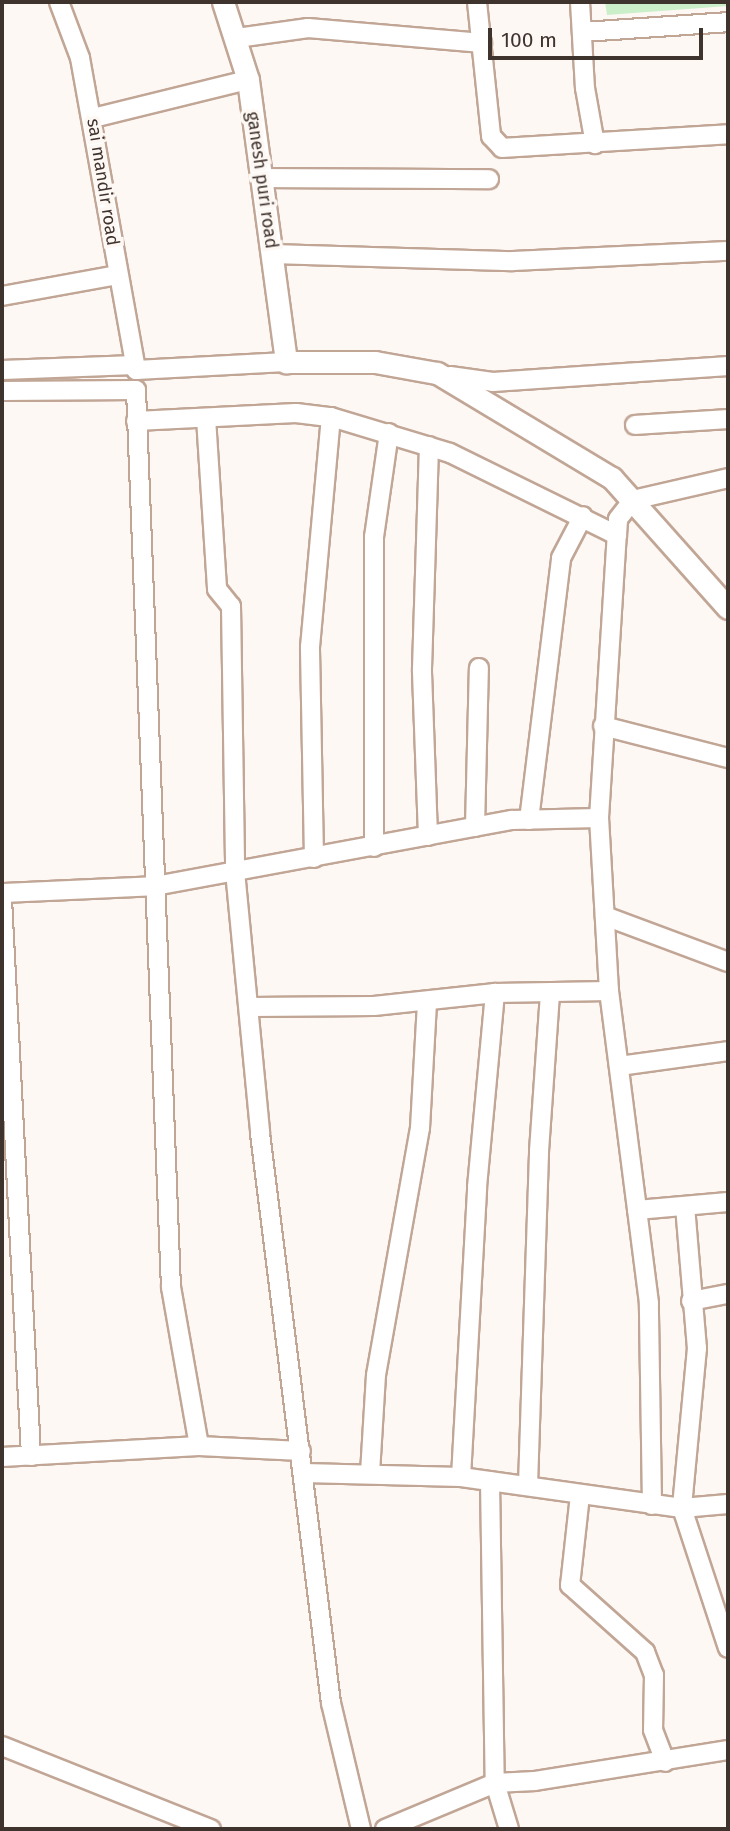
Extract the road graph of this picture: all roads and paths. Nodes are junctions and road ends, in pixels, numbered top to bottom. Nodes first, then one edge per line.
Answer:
1 (59, 2) edge
2 (223, 2) edge
3 (477, 2) edge
4 (580, 2) edge
5 (728, 22) edge
6 (583, 32) junction
7 (237, 38) junction
8 (482, 43) junction
9 (248, 80) junction
10 (93, 118) junction
11 (728, 134) edge
12 (595, 144) junction
13 (265, 178) junction
14 (489, 179) dead end
15 (728, 251) edge
16 (272, 254) junction
17 (118, 275) junction
18 (2, 296) edge
19 (286, 362) junction
20 (135, 365) junction
21 (728, 366) edge
22 (2, 370) edge
23 (437, 373) junction
24 (2, 391) edge
25 (331, 417) junction
26 (206, 418) junction
27 (728, 419) edge
28 (136, 421) junction
29 (635, 425) dead end
30 (389, 433) junction
31 (429, 446) junction
32 (728, 478) edge
33 (633, 500) junction
34 (583, 516) junction
35 (617, 527) junction
36 (728, 608) edge
37 (479, 668) dead end
38 (603, 726) junction
39 (728, 758) edge
40 (599, 818) junction
41 (530, 820) junction
42 (475, 827) junction
43 (428, 836) junction
44 (373, 847) junction
45 (314, 858) junction
46 (235, 871) junction
47 (155, 886) junction
48 (2, 893) edge
49 (2, 900) edge
50 (605, 916) junction
51 (728, 962) edge
52 (609, 991) junction
53 (551, 992) junction
54 (495, 993) junction
55 (427, 1001) junction
56 (251, 1007) junction
57 (728, 1051) edge
58 (619, 1066) junction
59 (728, 1202) edge
60 (685, 1206) junction
61 (637, 1210) junction
62 (728, 1294) edge
63 (691, 1301) junction
64 (200, 1446) junction
65 (301, 1451) junction
66 (30, 1456) junction
67 (2, 1457) edge
68 (304, 1473) junction
69 (370, 1473) junction
70 (461, 1477) junction
71 (490, 1480) junction
72 (528, 1485) junction
73 (580, 1495) junction
74 (728, 1504) edge
75 (652, 1505) junction
76 (682, 1508) junction
77 (728, 1648) edge
78 (2, 1746) edge
79 (728, 1750) edge
80 (665, 1762) junction
81 (495, 1783) junction
82 (211, 1829) edge
83 (361, 1829) edge
84 (385, 1829) edge
85 (509, 1829) edge

1 - 10 street, sai mandir road
2 - 7 street, ganesh puri road
3 - 8 street
4 - 6 street
5 - 6 street
6 - 12 street
7 - 8 street
7 - 9 street, ganesh puri road
8 - 12 street
9 - 10 street
9 - 13 street, ganesh puri road
10 - 17 street, sai mandir road
11 - 12 street
13 - 14 street
13 - 16 street, ganesh puri road
15 - 16 street
16 - 19 street, ganesh puri road
17 - 18 street
17 - 20 street, sai mandir road
19 - 20 street
19 - 23 street
20 - 22 street
21 - 23 street
23 - 33 street
24 - 28 street
25 - 26 street
25 - 30 street
25 - 45 street
26 - 28 street
26 - 46 street
27 - 29 street
28 - 47 street
30 - 31 street
30 - 44 street
31 - 34 street
31 - 43 street
32 - 33 street
33 - 35 street
33 - 36 street
34 - 35 street
34 - 41 street
35 - 38 street
37 - 42 street
38 - 39 street
38 - 40 street
40 - 41 street
40 - 50 street
41 - 42 street
42 - 43 street
43 - 44 street
44 - 45 street
45 - 46 street
46 - 47 street
46 - 56 street
47 - 48 street
47 - 64 street
49 - 66 street
50 - 51 street
50 - 52 street
52 - 53 street
52 - 58 street
53 - 54 street
53 - 72 street
54 - 55 street
54 - 70 street
55 - 56 street
55 - 69 street
56 - 65 street
57 - 58 street
58 - 61 street
59 - 60 street
60 - 61 street
60 - 63 street
61 - 75 street
62 - 63 street
63 - 76 street
64 - 65 street
64 - 66 street
65 - 68 street
66 - 67 street
68 - 69 street
68 - 83 street
69 - 70 street
70 - 71 street
71 - 72 street
71 - 81 street
72 - 73 street
73 - 75 street
73 - 80 street
74 - 76 street
75 - 76 street
76 - 77 street
78 - 82 street
79 - 80 street
80 - 81 street
81 - 84 street
81 - 85 street

